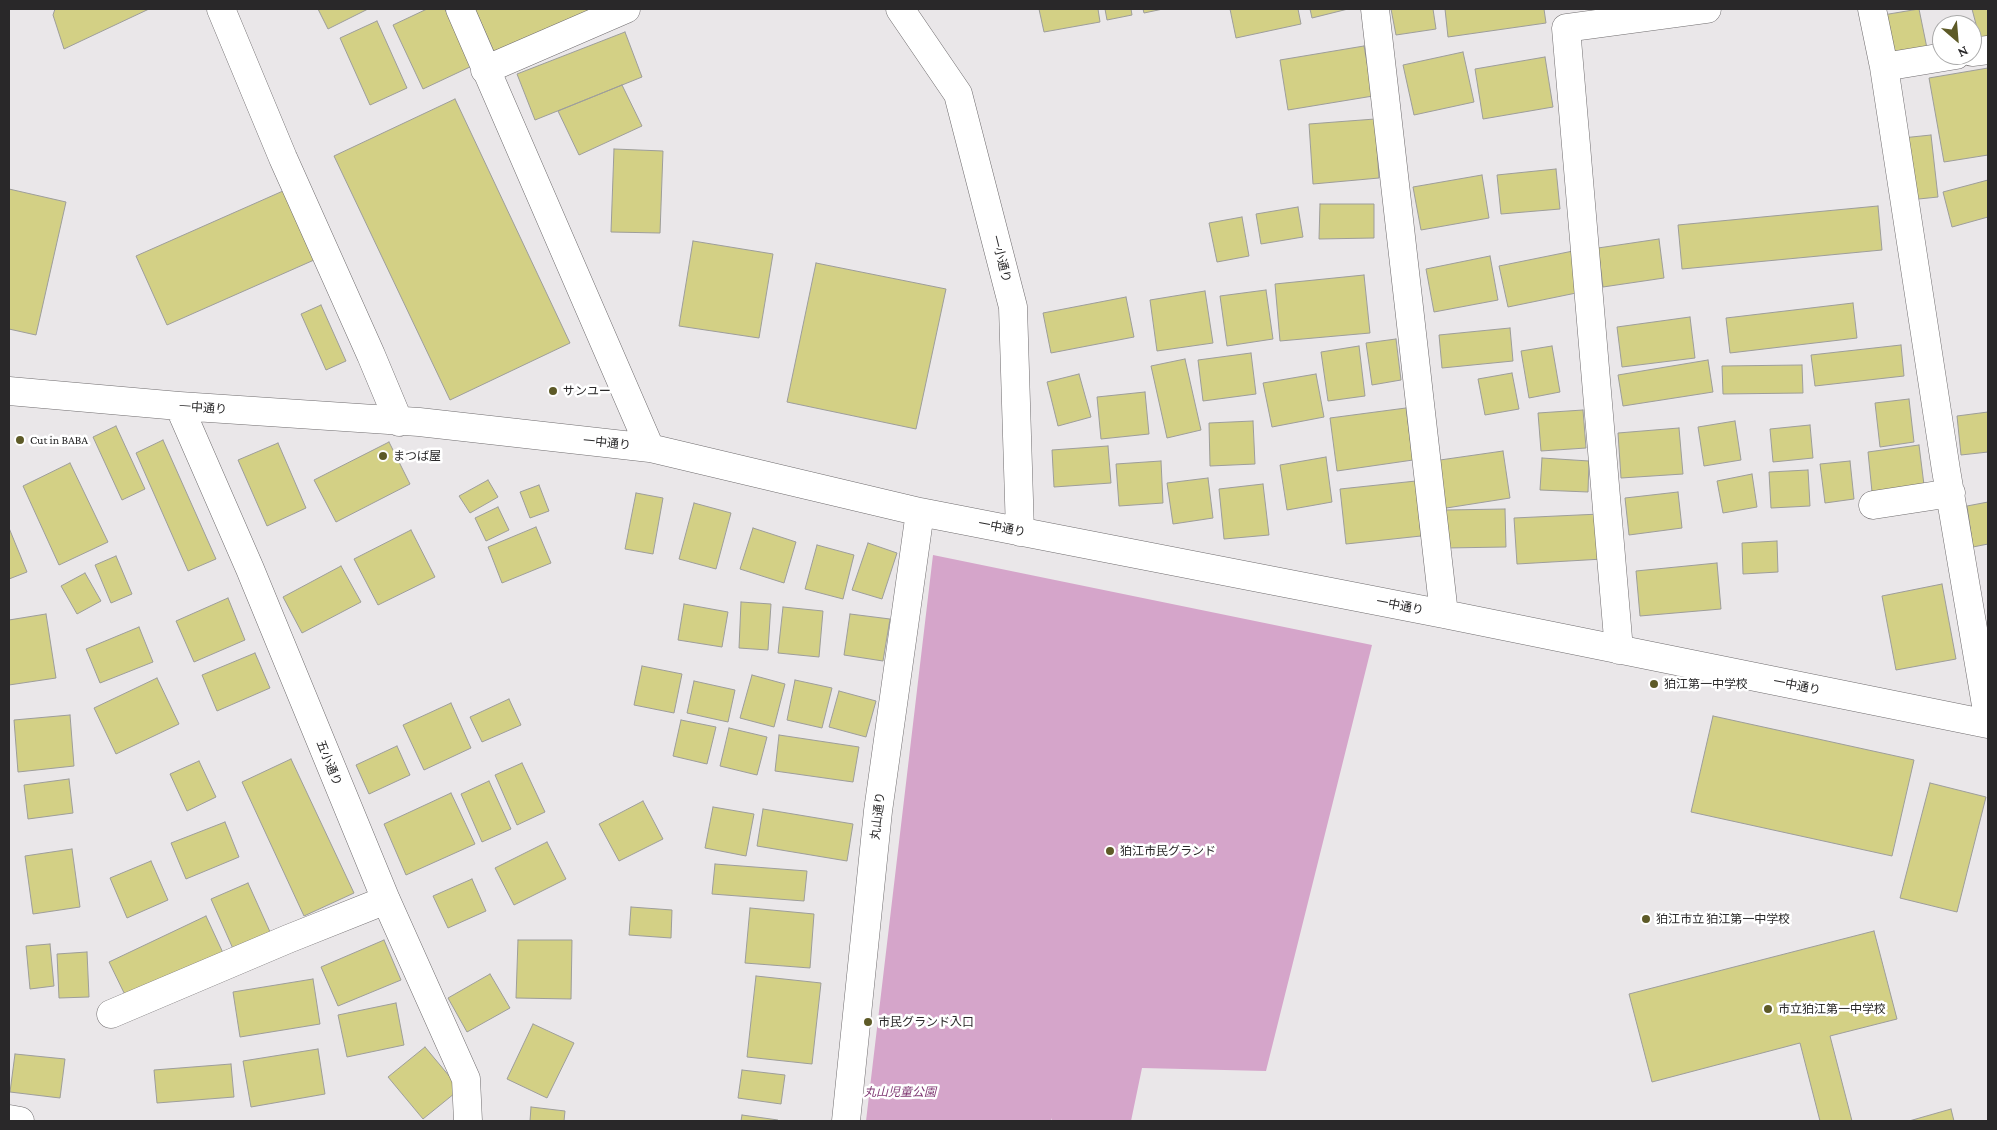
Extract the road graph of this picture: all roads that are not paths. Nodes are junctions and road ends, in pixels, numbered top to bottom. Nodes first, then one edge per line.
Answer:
1 (221, 9) edge
2 (460, 9) edge
3 (626, 9) edge
4 (900, 9) edge
5 (1374, 9) edge
6 (1707, 9) edge
7 (1872, 9) edge
8 (1932, 59) edge
9 (1884, 67) junction
10 (485, 70) junction
11 (9, 391) edge
12 (179, 406) junction
13 (399, 422) junction
14 (650, 448) junction
15 (1951, 493) junction
16 (1873, 505) dead end
17 (920, 512) junction
18 (1020, 532) junction
19 (1444, 614) junction
20 (1619, 650) junction
21 (1988, 718) edge
22 (1988, 724) edge
23 (386, 900) junction
24 (111, 1014) dead end
25 (9, 1119) edge
26 (20, 1121) edge
27 (468, 1121) edge
28 (846, 1121) edge

1 - 13 street
2 - 10 street
3 - 10 street
4 - 18 street, 一小通り
5 - 19 street
6 - 20 street
7 - 9 street
8 - 9 street
9 - 15 street
10 - 14 street
11 - 12 street, 一中通り
12 - 13 street, 一中通り
12 - 23 street, 五小通り
13 - 14 street, 一中通り
14 - 17 street, 一中通り
15 - 16 street
15 - 21 street
17 - 18 street, 一中通り
17 - 28 street, 丸山通り
18 - 19 street, 一中通り
19 - 20 street, 一中通り
20 - 22 street, 一中通り
23 - 24 street
23 - 27 street, 五小通り
25 - 26 street

